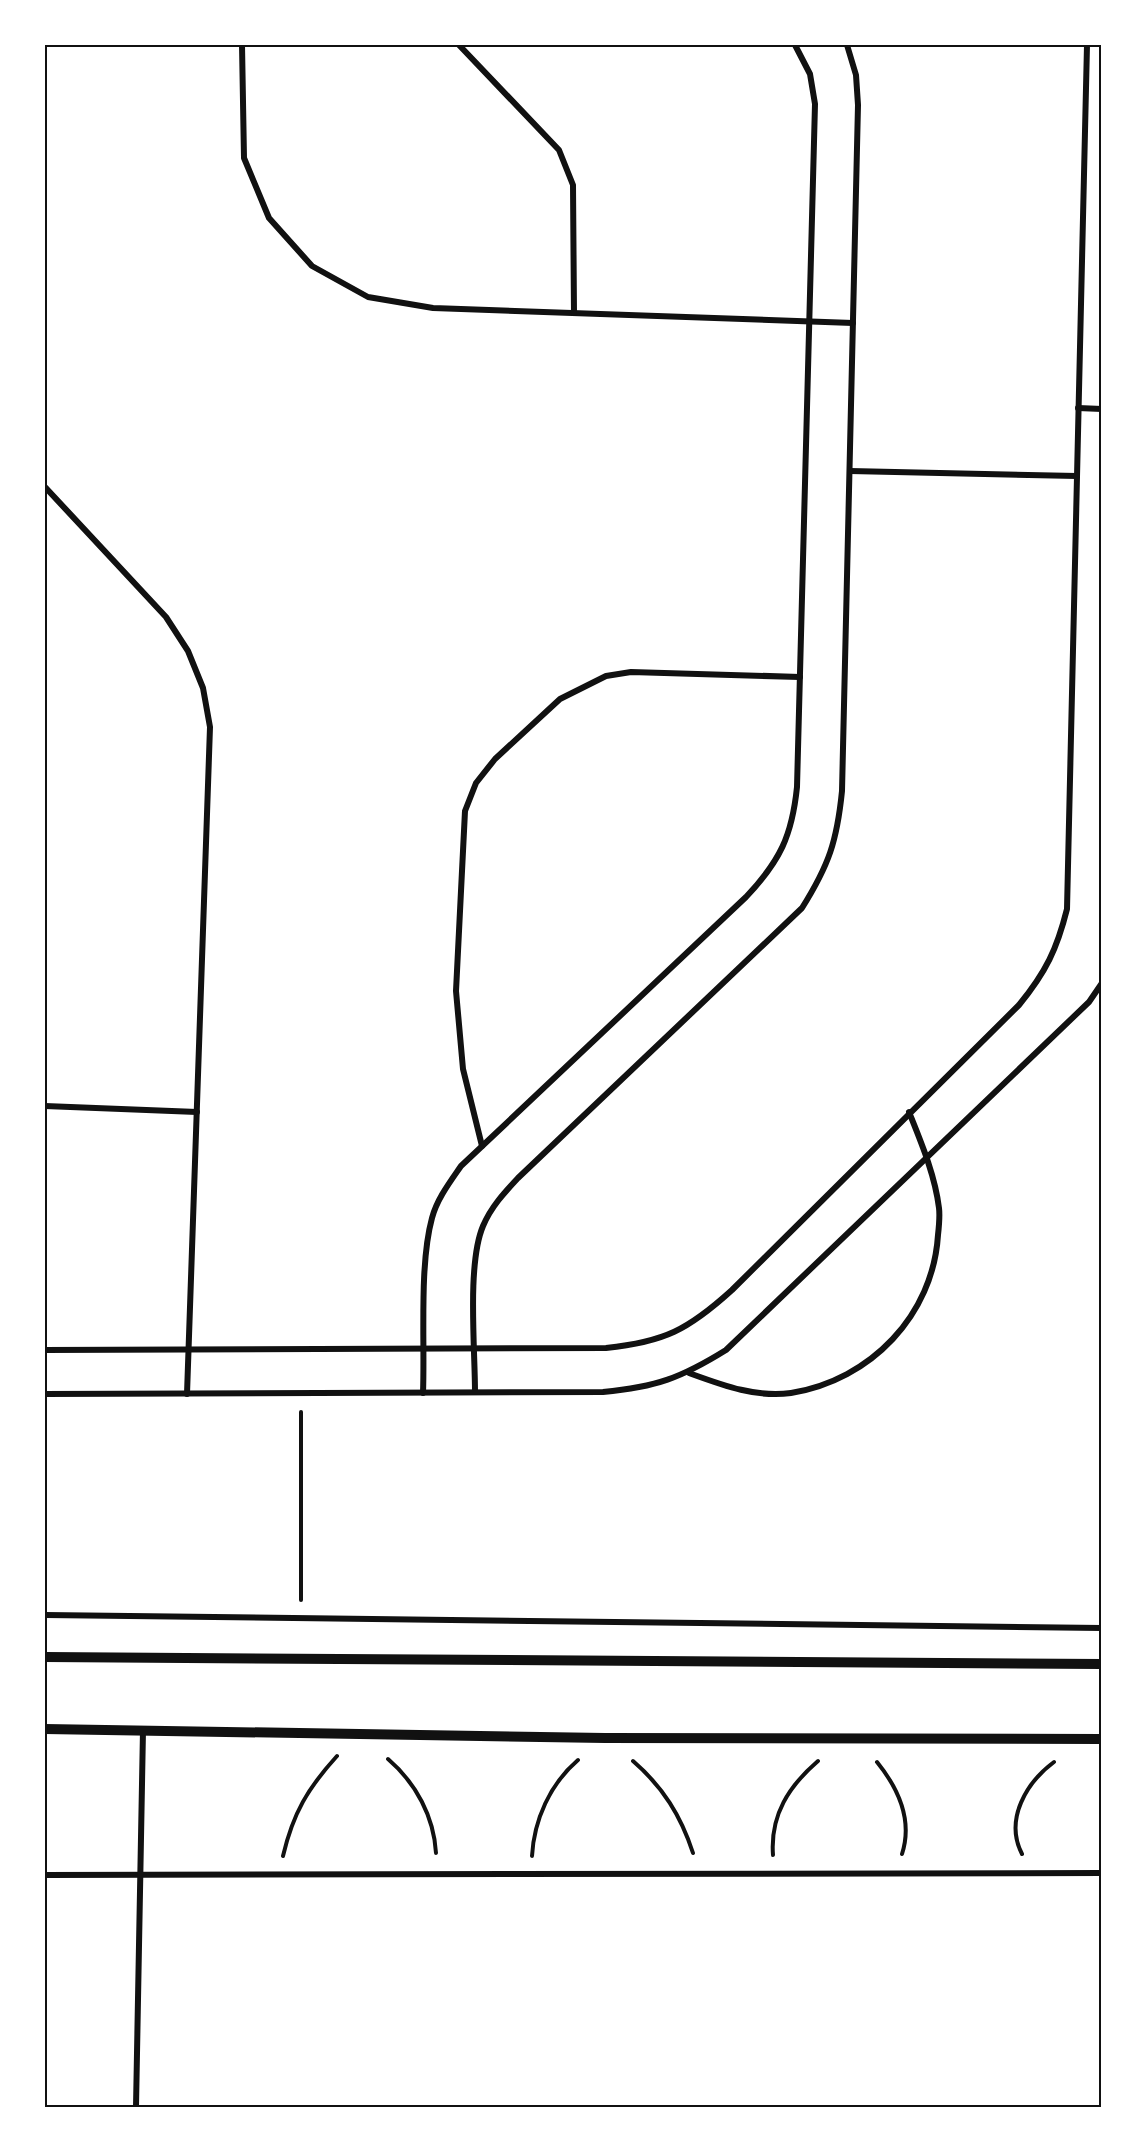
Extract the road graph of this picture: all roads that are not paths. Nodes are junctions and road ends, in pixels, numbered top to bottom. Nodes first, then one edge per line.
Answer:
1 (242, 45) edge
2 (459, 45) edge
3 (795, 45) edge
4 (847, 45) edge
5 (1087, 45) edge
6 (574, 313) junction
7 (809, 321) junction
8 (853, 322) junction
9 (1078, 408) junction
10 (1102, 409) edge
11 (850, 471) junction
12 (1077, 476) junction
13 (45, 487) edge
14 (800, 677) junction
15 (1102, 983) edge
16 (45, 1106) edge
17 (197, 1112) junction
18 (909, 1112) junction
19 (482, 1146) junction
20 (927, 1158) junction
21 (424, 1348) junction
22 (475, 1348) junction
23 (45, 1350) edge
24 (189, 1350) junction
25 (689, 1373) junction
26 (475, 1392) junction
27 (423, 1393) junction
28 (45, 1394) edge
29 (187, 1394) junction
30 (45, 1615) edge
31 (1102, 1628) edge
32 (45, 1657) edge
33 (1102, 1664) edge
34 (45, 1729) edge
35 (143, 1729) junction
36 (1102, 1739) edge
37 (1102, 1873) edge
38 (45, 1875) edge
39 (140, 1876) junction
40 (136, 2107) edge

1 - 6 street
2 - 6 street
3 - 7 street
4 - 8 street
5 - 9 street
6 - 7 street
7 - 8 street
7 - 14 street
8 - 11 street
9 - 10 street
9 - 12 street
11 - 12 street
11 - 22 street
12 - 18 street
13 - 17 street
14 - 19 street
14 - 19 street
15 - 20 street
16 - 17 street
17 - 24 street
18 - 20 street
18 - 22 street
19 - 21 street
20 - 25 street
20 - 25 street
21 - 22 street
21 - 24 street
21 - 27 street
22 - 26 street
23 - 24 street
24 - 29 street
25 - 26 street
26 - 27 street
27 - 29 street
28 - 29 street
30 - 31 street
32 - 33 street
34 - 35 street
35 - 36 street
35 - 39 street
37 - 39 street
38 - 39 street
39 - 40 street

